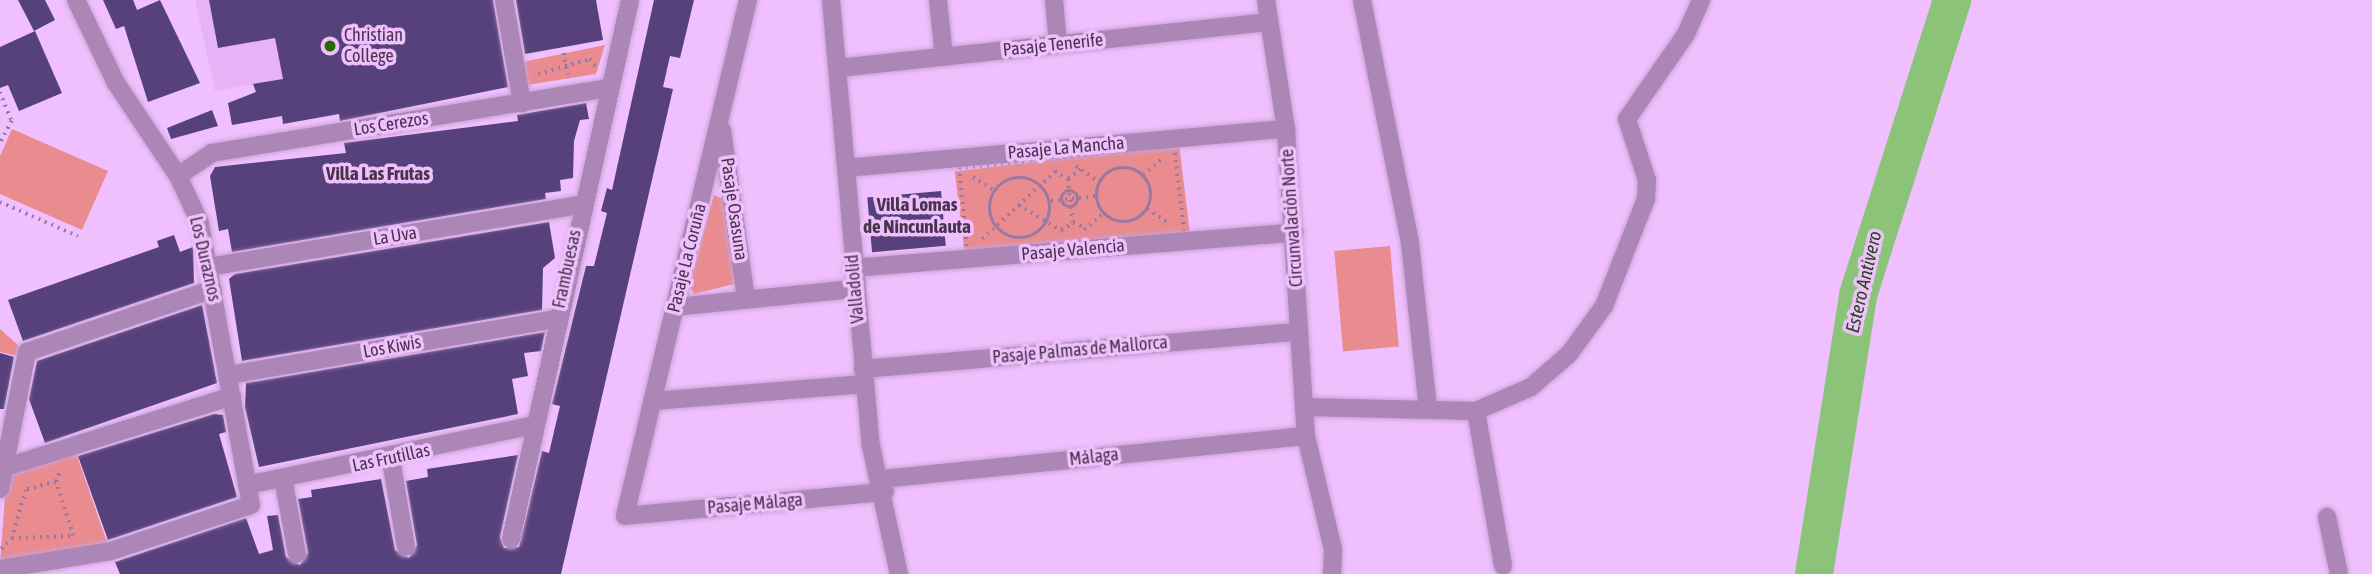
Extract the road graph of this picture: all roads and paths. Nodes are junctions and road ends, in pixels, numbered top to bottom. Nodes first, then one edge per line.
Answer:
1 (76, 0) edge
2 (504, 0) edge
3 (630, 0) edge
4 (748, 0) edge
5 (831, 0) edge
6 (938, 0) edge
7 (1054, 0) edge
8 (1266, 0) edge
9 (1362, 0) edge
10 (1701, 0) edge
11 (1268, 22) junction
12 (1058, 44) junction
13 (944, 57) junction
14 (838, 68) junction
15 (610, 88) junction
16 (0, 92) edge
17 (522, 103) junction
18 (721, 119) junction
19 (1286, 128) junction
20 (0, 144) edge
21 (846, 168) junction
22 (959, 168) junction
23 (1080, 169) junction
24 (1055, 171) junction
25 (178, 176) junction
26 (1068, 179) junction
27 (1100, 183) junction
28 (1040, 185) junction
29 (995, 191) junction
30 (1069, 191) junction
31 (1097, 197) junction
32 (1079, 198) junction
33 (1070, 199) junction
34 (1062, 200) junction
35 (1050, 201) junction
36 (0, 202) edge
37 (580, 205) junction
38 (1018, 205) junction
39 (1071, 208) junction
40 (1104, 212) junction
41 (1047, 222) junction
42 (1073, 223) junction
43 (996, 226) junction
44 (1086, 228) junction
45 (1061, 230) junction
46 (1295, 232) junction
47 (78, 236) dead end
48 (967, 253) junction
49 (209, 267) junction
50 (852, 268) junction
51 (213, 289) junction
52 (853, 289) junction
53 (746, 299) junction
54 (675, 307) junction
55 (556, 318) junction
56 (1298, 332) junction
57 (228, 375) junction
58 (864, 376) junction
59 (232, 396) junction
60 (653, 401) junction
61 (1304, 407) junction
62 (1428, 408) junction
63 (1476, 411) junction
64 (534, 425) junction
65 (1306, 436) junction
66 (391, 460) junction
67 (6, 467) junction
68 (283, 478) junction
69 (247, 485) junction
70 (884, 485) junction
71 (0, 489) edge
72 (625, 516) joint
73 (2327, 517) dead end
74 (12, 538) junction
75 (511, 539) dead end
76 (406, 547) dead end
77 (0, 550) edge
78 (297, 554) dead end
79 (1503, 566) dead end
80 (0, 569) edge
81 (899, 574) edge
82 (1332, 574) edge
83 (2339, 574) edge

1 - 25 street, Los Duraznos
2 - 17 street
3 - 15 street, Frambuesas
4 - 18 street, Pasaje La Coruña
5 - 14 street, Valladolid
6 - 13 street
7 - 12 street
8 - 11 street, Circunvalación Norte
9 - 62 street
10 - 63 street
11 - 12 street, Pasaje Tenerife
11 - 19 street, Circunvalación Norte
12 - 13 street, Pasaje Tenerife
13 - 14 street, Pasaje Tenerife
14 - 21 street, Valladolid
15 - 17 street, Los Cerezos
15 - 37 street, Frambuesas
16 - 20 path
17 - 25 street, Los Cerezos
18 - 53 street, Pasaje Osasuna
18 - 54 street, Pasaje La Coruña
19 - 21 street, Pasaje La Mancha
19 - 46 street, Circunvalación Norte
21 - 50 street, Valladolid
22 - 29 path
22 - 48 path
22 - 48 path
23 - 24 path
23 - 26 path
23 - 27 path
24 - 26 path
24 - 28 path
25 - 49 street, Los Duraznos
26 - 30 path
27 - 31 path
27 - 40 path
28 - 29 path
28 - 35 path
28 - 38 path
29 - 43 path
30 - 32 path
30 - 33 path
30 - 34 path
31 - 32 path
31 - 40 path
32 - 33 path
32 - 39 path
33 - 34 path
33 - 39 path
34 - 35 path
34 - 39 path
35 - 41 path
36 - 47 path
37 - 49 street, La Uva
37 - 55 street, Frambuesas
38 - 41 path
38 - 43 path
39 - 42 path
40 - 44 path
41 - 43 path
41 - 45 path
42 - 44 path
42 - 45 path
43 - 48 path
44 - 45 path
46 - 50 street, Pasaje Valencia
46 - 56 street, Circunvalación Norte
49 - 51 street, Los Duraznos
50 - 52 street, Valladolid
51 - 57 street, Los Duraznos
51 - 67 street
52 - 53 street
52 - 58 street, Valladolid
53 - 54 street
54 - 60 street, Pasaje La Coruña
55 - 57 street, Los Kiwis
55 - 64 street, Frambuesas
56 - 58 street, Pasaje Palmas de Mallorca
56 - 61 street, Circunvalación Norte
57 - 59 street, Los Duraznos
58 - 60 street, Pasaje Palmas de Mallorca
58 - 70 street, Valladolid
59 - 67 street
59 - 69 street, Los Duraznos
60 - 72 street, Pasaje La Coruña
61 - 62 street
61 - 65 street, Circunvalación Norte
62 - 63 street
63 - 79 street
64 - 66 street, Las Frutillas
64 - 75 street, Frambuesas
65 - 70 street, Málaga
65 - 82 street, Circunvalación Norte
66 - 68 street, Las Frutillas
66 - 76 street
67 - 71 street
68 - 69 street, Las Frutillas
68 - 78 street
69 - 80 street, Los Duraznos
70 - 72 street, Pasaje Málaga
70 - 81 street, Valladolid
73 - 83 street
74 - 74 path
74 - 77 path

